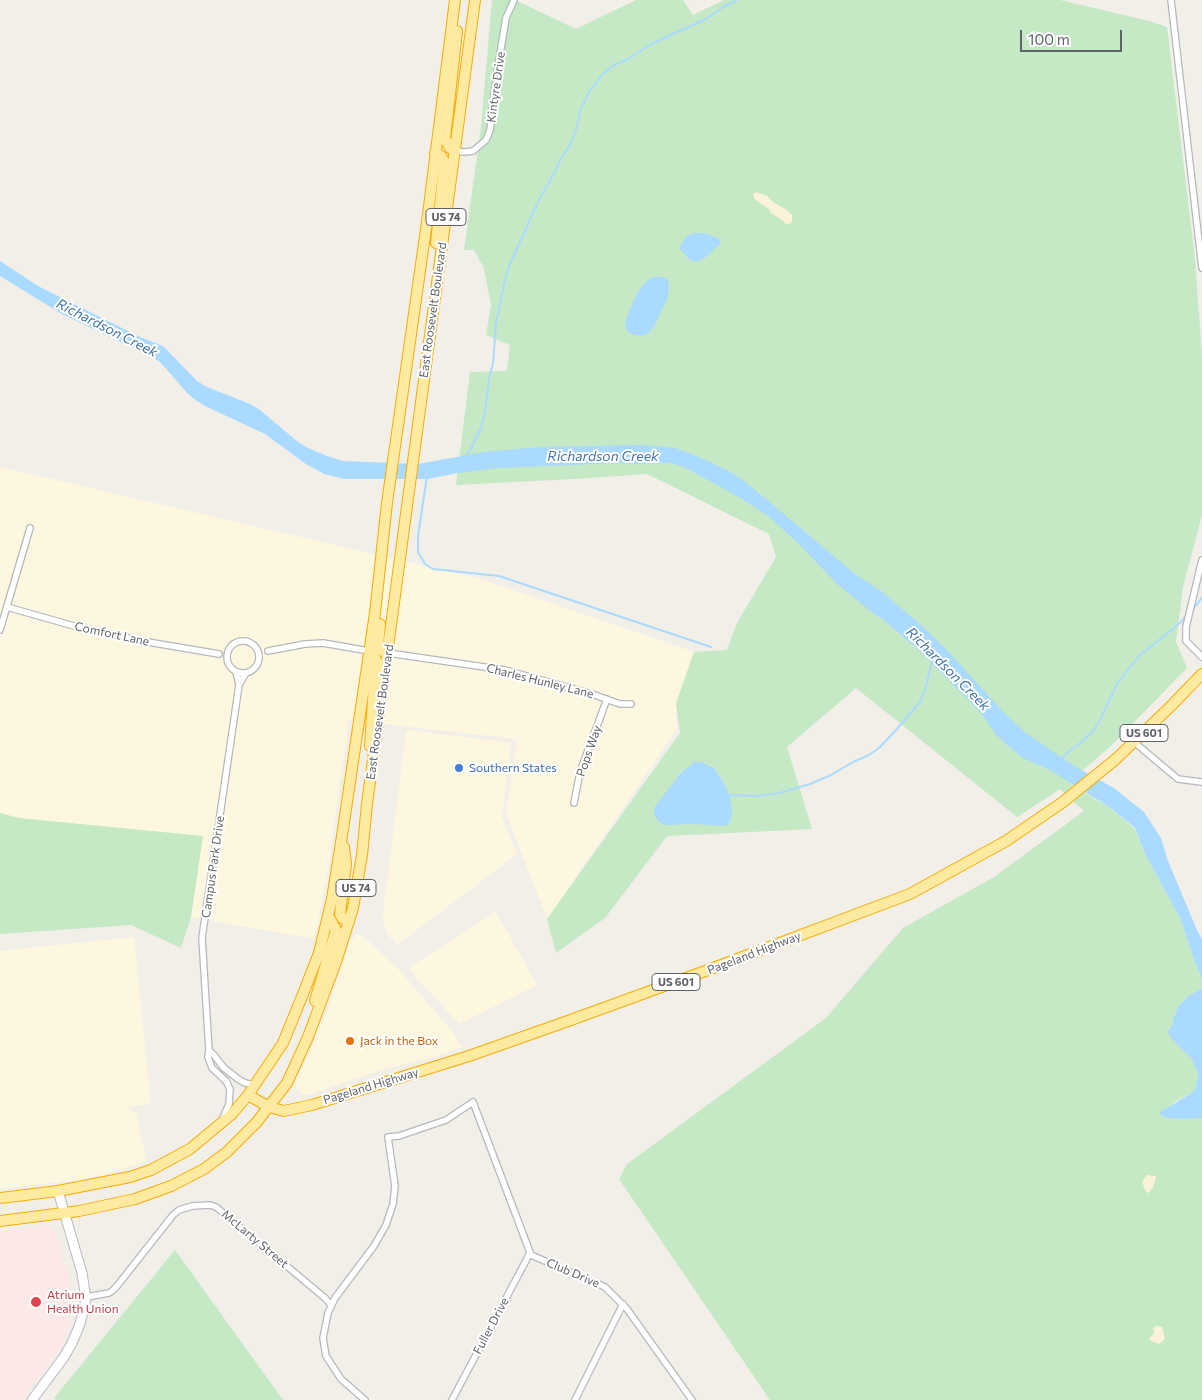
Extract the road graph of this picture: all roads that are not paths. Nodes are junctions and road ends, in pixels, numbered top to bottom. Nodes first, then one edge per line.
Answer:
1 (475, 0) edge
2 (514, 0) edge
3 (1172, 0) edge
4 (454, 3) edge
5 (455, 152) junction
6 (435, 153) junction
7 (1202, 268) edge
8 (435, 297) junction
9 (30, 528) dead end
10 (383, 544) junction
11 (1202, 560) edge
12 (7, 607) junction
13 (0, 630) edge
14 (231, 648) junction
15 (256, 648) junction
16 (369, 650) junction
17 (268, 651) junction
18 (388, 653) junction
19 (219, 654) junction
20 (1202, 657) edge
21 (259, 658) junction
22 (227, 659) junction
23 (236, 672) junction
24 (246, 673) junction
25 (1202, 674) edge
26 (240, 685) junction
27 (607, 700) junction
28 (631, 704) dead end
29 (1134, 742) junction
30 (372, 774) junction
31 (1202, 782) edge
32 (574, 804) dead end
33 (342, 836) junction
34 (328, 915) junction
35 (348, 922) junction
36 (312, 1028) junction
37 (209, 1051) junction
38 (255, 1085) junction
39 (248, 1095) junction
40 (269, 1106) junction
41 (219, 1125) junction
42 (58, 1191) junction
43 (0, 1198) edge
44 (65, 1213) junction
45 (0, 1221) edge
46 (530, 1253) junction
47 (86, 1297) junction
48 (623, 1304) junction
49 (332, 1305) junction
50 (32, 1400) edge
51 (365, 1400) edge
52 (452, 1400) edge
53 (576, 1400) edge
54 (692, 1400) edge

1 - 5 highway, East Roosevelt Boulevard / US 74
2 - 5 street, Kintyre Drive
3 - 7 street
4 - 5 highway
4 - 6 highway, East Roosevelt Boulevard / US 74
5 - 8 highway, East Roosevelt Boulevard / US 74
6 - 8 highway
6 - 10 highway, East Roosevelt Boulevard / US 74
8 - 18 highway, East Roosevelt Boulevard / US 74
9 - 12 street
10 - 16 highway, East Roosevelt Boulevard / US 74
10 - 18 highway
11 - 20 street
12 - 13 street
12 - 19 street, Comfort Lane
14 - 15 street
14 - 19 street
14 - 22 street
15 - 17 street
15 - 21 street
16 - 17 street
16 - 30 highway
16 - 33 highway, East Roosevelt Boulevard / US 74
17 - 21 street
18 - 27 street, Charles Hunley Lane
18 - 30 highway, East Roosevelt Boulevard / US 74
19 - 22 street, Comfort Lane
21 - 24 street
22 - 23 street, Comfort Lane
23 - 24 street
23 - 26 street, Campus Park Drive
24 - 26 street, Campus Park Drive
25 - 29 highway, Pageland Highway / US 601
26 - 37 street, Campus Park Drive
27 - 28 street, Charles Hunley Lane
27 - 32 street, Pops Way
29 - 31 street
29 - 40 highway, Pageland Highway / US 601
30 - 35 highway, East Roosevelt Boulevard / US 74
33 - 34 highway, East Roosevelt Boulevard / US 74
33 - 35 highway
34 - 36 highway
34 - 38 highway, East Roosevelt Boulevard / US 74
35 - 36 highway, East Roosevelt Boulevard / US 74
36 - 40 highway, East Roosevelt Boulevard / US 74
37 - 38 street
37 - 41 street, Campus Park Drive
38 - 39 highway, East Roosevelt Boulevard / US 74
39 - 40 highway, Pageland Highway / US 601
39 - 41 highway, East Roosevelt Boulevard / US 74
40 - 44 highway, East Roosevelt Boulevard / US 74
41 - 42 highway, East Roosevelt Boulevard / US 74
42 - 43 highway, East Roosevelt Boulevard / US 74
42 - 44 main road
44 - 45 highway, East Roosevelt Boulevard / US 74
44 - 47 main road
46 - 48 street, Club Drive
46 - 49 street
46 - 52 street, Fuller Drive
47 - 49 street, McLarty Street
47 - 50 main road
48 - 53 street
48 - 54 street, Club Drive
49 - 51 street

